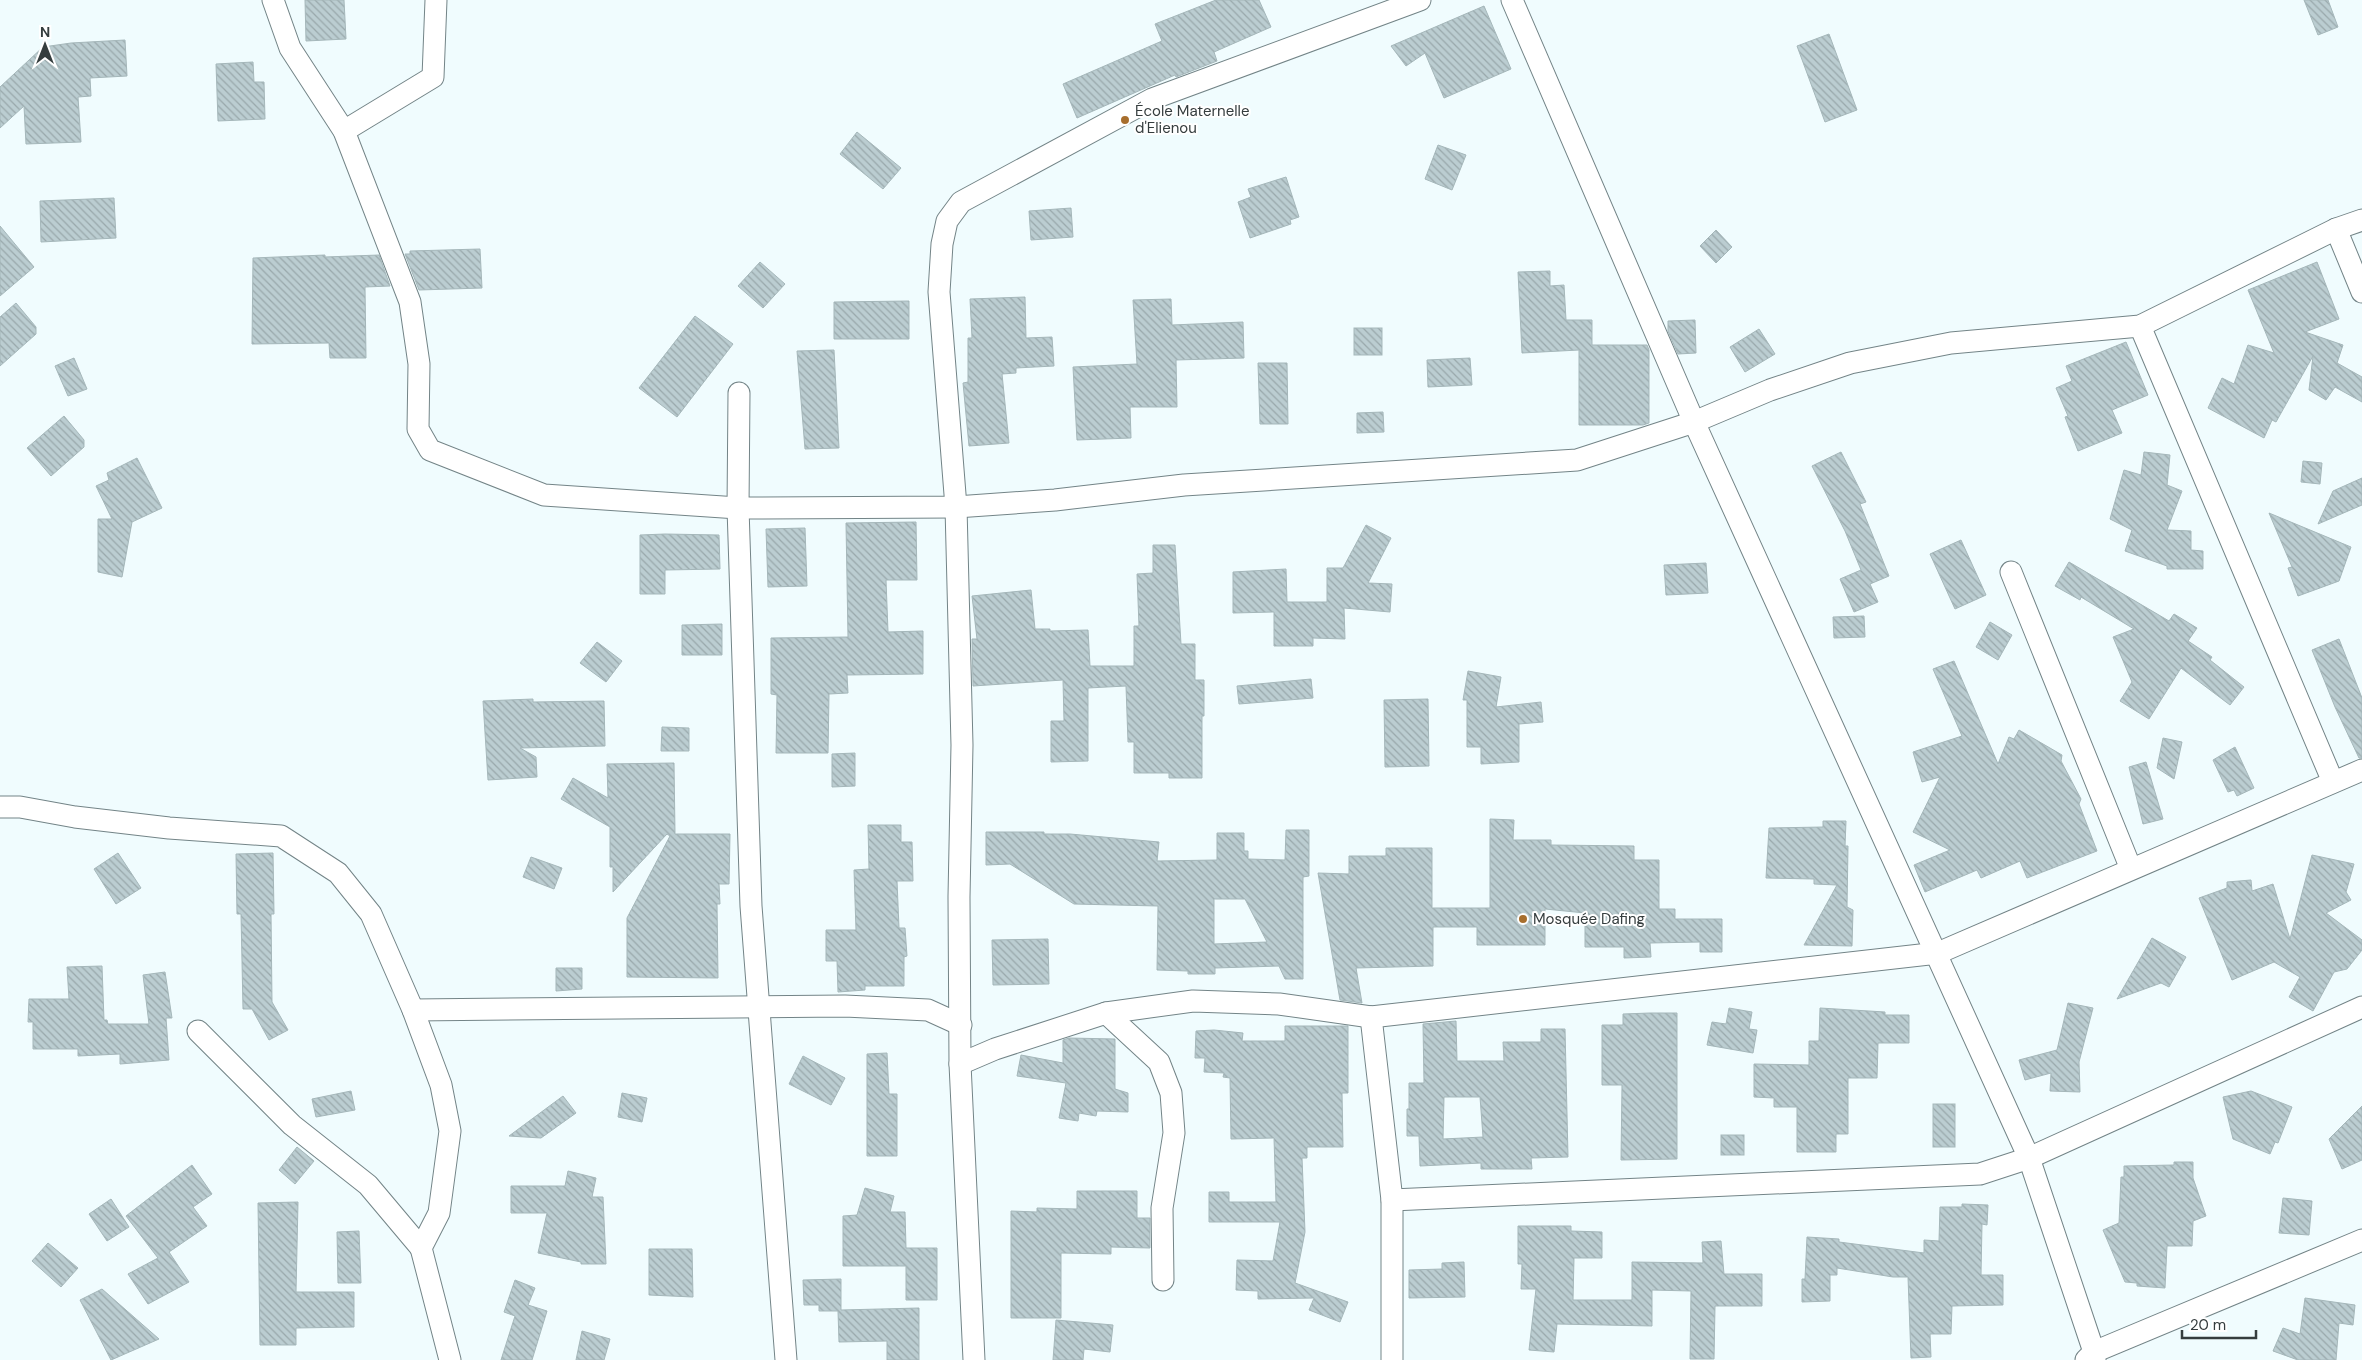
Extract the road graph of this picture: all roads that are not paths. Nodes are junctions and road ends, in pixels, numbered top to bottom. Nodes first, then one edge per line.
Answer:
1 (274, 0) edge
2 (436, 0) edge
3 (1420, 0) edge
4 (1512, 0) edge
5 (344, 131) junction
6 (2362, 220) edge
7 (2336, 229) junction
8 (2362, 292) edge
9 (2140, 326) junction
10 (739, 393) dead end
11 (1694, 422) junction
12 (956, 506) junction
13 (738, 508) junction
14 (2012, 572) dead end
15 (2362, 770) edge
16 (2333, 782) junction
17 (0, 807) edge
18 (2131, 869) junction
19 (1938, 953) junction
20 (2362, 1007) edge
21 (758, 1008) junction
22 (413, 1010) junction
23 (1106, 1013) junction
24 (1371, 1017) junction
25 (961, 1025) junction
26 (198, 1031) dead end
27 (960, 1064) junction
28 (2029, 1158) junction
29 (1392, 1200) junction
30 (2362, 1240) edge
31 (421, 1248) junction
32 (1163, 1280) dead end
33 (2092, 1357) edge
34 (450, 1360) edge
35 (786, 1360) edge
36 (974, 1360) edge
37 (1392, 1360) edge

1 - 5 street
2 - 5 street
3 - 12 street
4 - 11 street
5 - 13 street
6 - 7 street
7 - 8 street
7 - 9 street
9 - 11 street
9 - 16 street
10 - 13 street
11 - 12 street
11 - 19 street
12 - 13 street
12 - 25 street
13 - 21 street
14 - 18 street
15 - 16 street
16 - 18 street
17 - 22 street
18 - 19 street
19 - 24 street
19 - 28 street
20 - 28 street
21 - 22 street
21 - 25 street
21 - 35 street
22 - 31 street
23 - 24 street
23 - 27 street
23 - 32 street
24 - 29 street
25 - 27 street
26 - 31 street
27 - 36 street
28 - 29 street
28 - 33 street
29 - 37 street
30 - 33 street
31 - 34 street

